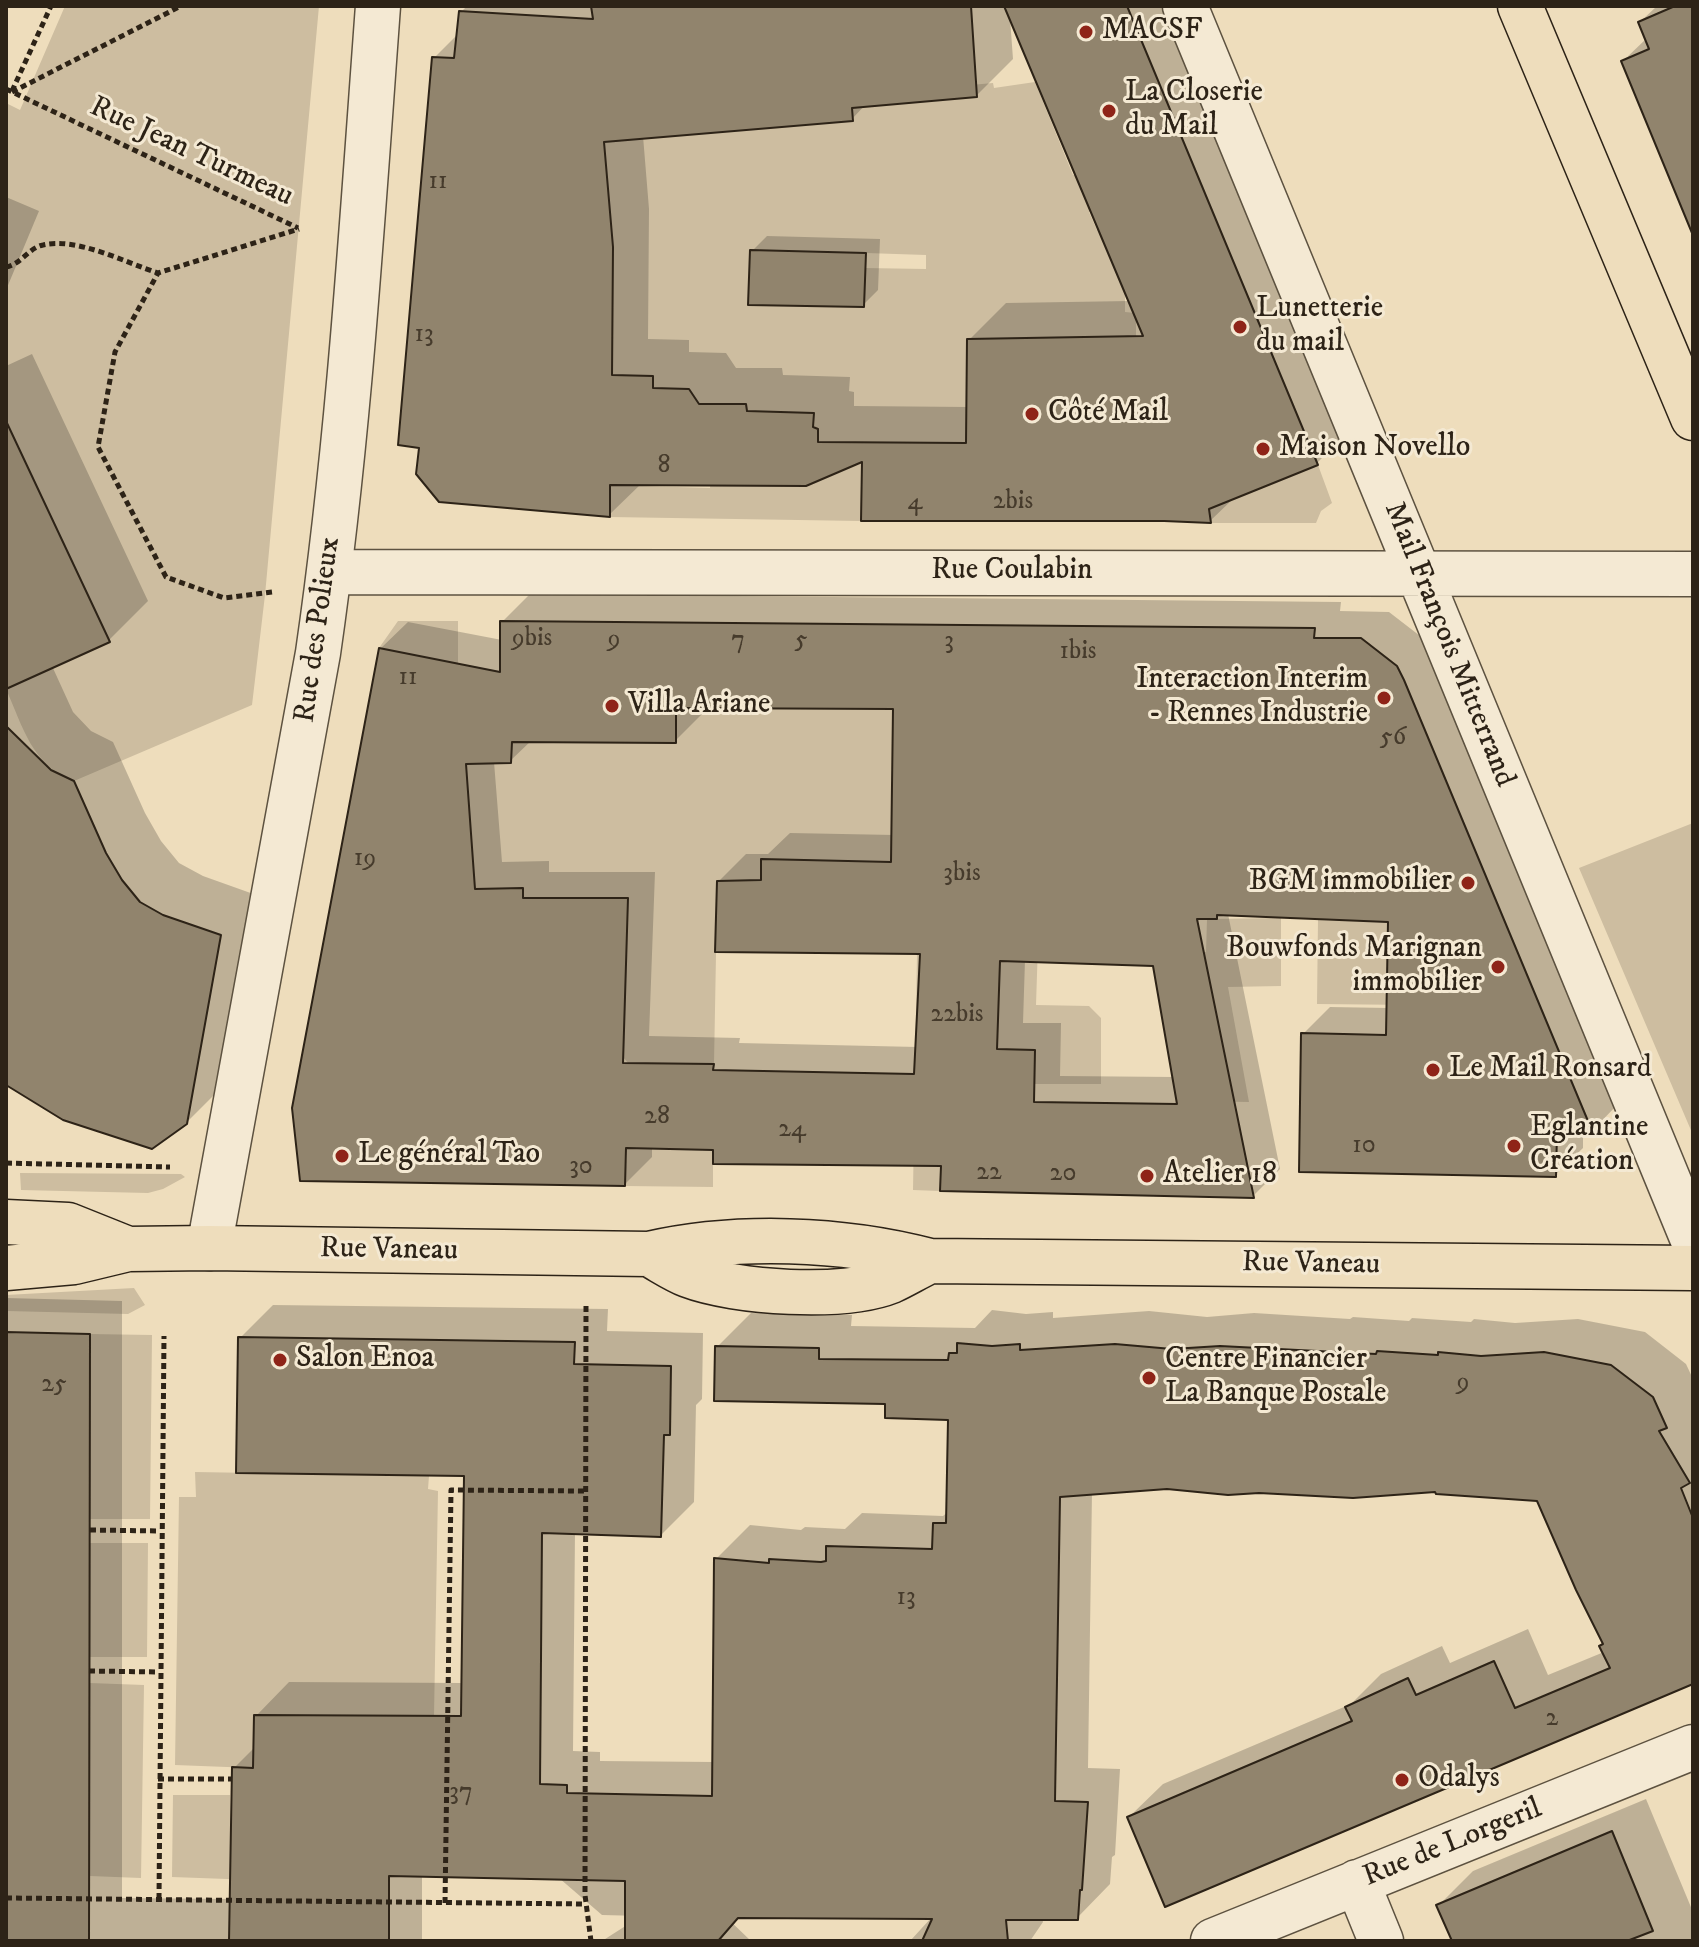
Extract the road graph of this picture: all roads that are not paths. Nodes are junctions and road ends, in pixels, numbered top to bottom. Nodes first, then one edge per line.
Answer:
1 (378, 6) edge
2 (1185, 6) edge
3 (1522, 7) edge
4 (1693, 418) edge
5 (330, 572) junction
6 (1418, 573) junction
7 (1693, 574) edge
8 (6, 1222) edge
9 (1693, 1240) edge
10 (209, 1248) junction
11 (128, 1249) junction
12 (6, 1268) edge
13 (1693, 1268) edge
14 (1693, 1747) edge
15 (1357, 1882) junction
16 (1213, 1941) edge
17 (1381, 1941) edge

1 - 5 street, Rue des Polieux
2 - 6 street, Mail François Mitterrand
3 - 4 main road
5 - 6 street, Rue Coulabin
5 - 10 street, Rue des Polieux
6 - 7 street, Rue Coulabin
6 - 9 street, Mail François Mitterrand
8 - 11 main road, Rue Vaneau
10 - 11 main road, Rue Vaneau
10 - 13 main road, Rue Vaneau
11 - 12 main road, Rue Vaneau
14 - 15 street, Rue de Lorgeril
15 - 16 street, Rue de Lorgeril
15 - 17 street

